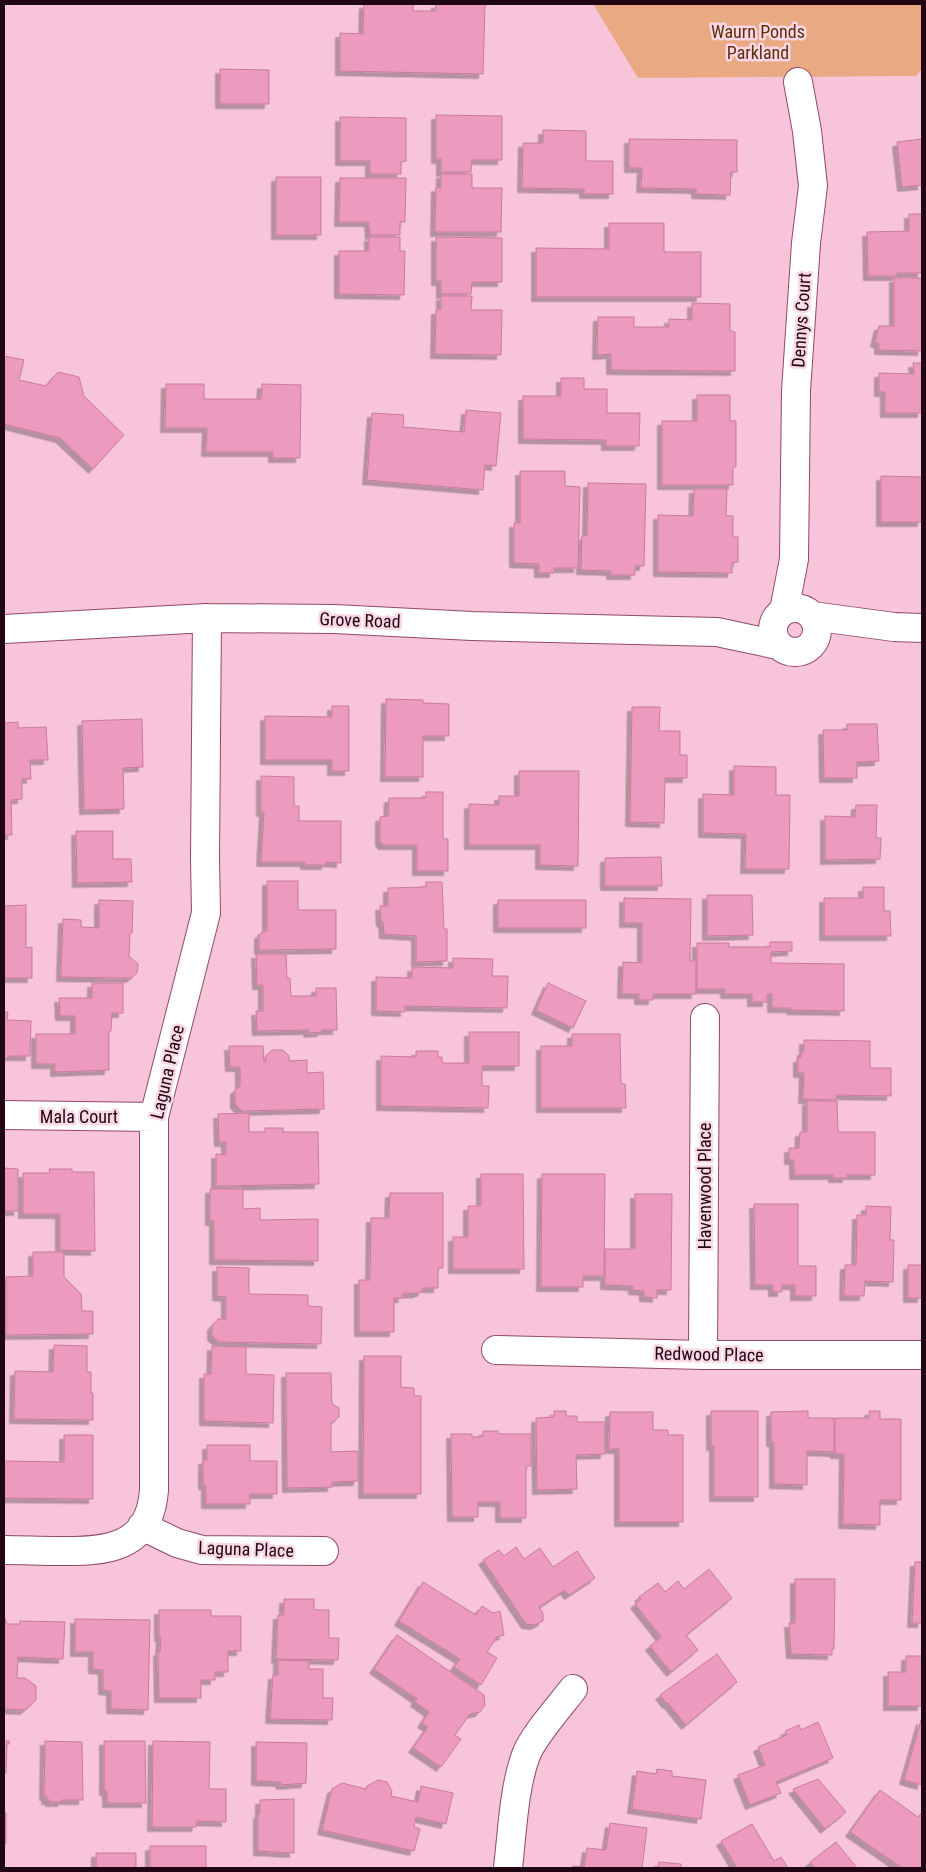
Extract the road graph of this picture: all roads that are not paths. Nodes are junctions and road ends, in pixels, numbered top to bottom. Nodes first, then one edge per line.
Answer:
1 (798, 82) dead end
2 (207, 618) junction
3 (795, 624) junction
4 (922, 628) edge
5 (4, 629) edge
6 (705, 1018) dead end
7 (4, 1116) edge
8 (154, 1117) junction
9 (496, 1350) dead end
10 (703, 1355) junction
11 (922, 1355) edge
12 (142, 1526) junction
13 (4, 1550) edge
14 (324, 1551) dead end
15 (573, 1689) dead end
16 (508, 1868) edge

1 - 3 street, Dennys Court
2 - 3 street, Grove Road
2 - 5 street, Grove Road
2 - 8 street, Laguna Place
3 - 4 street, Grove Road
6 - 10 street, Havenwood Place
7 - 8 street, Mala Court
8 - 12 street, Laguna Place
9 - 10 street, Redwood Place
10 - 11 street, Redwood Place
12 - 13 street, Laguna Place
12 - 14 street, Laguna Place
15 - 16 street

